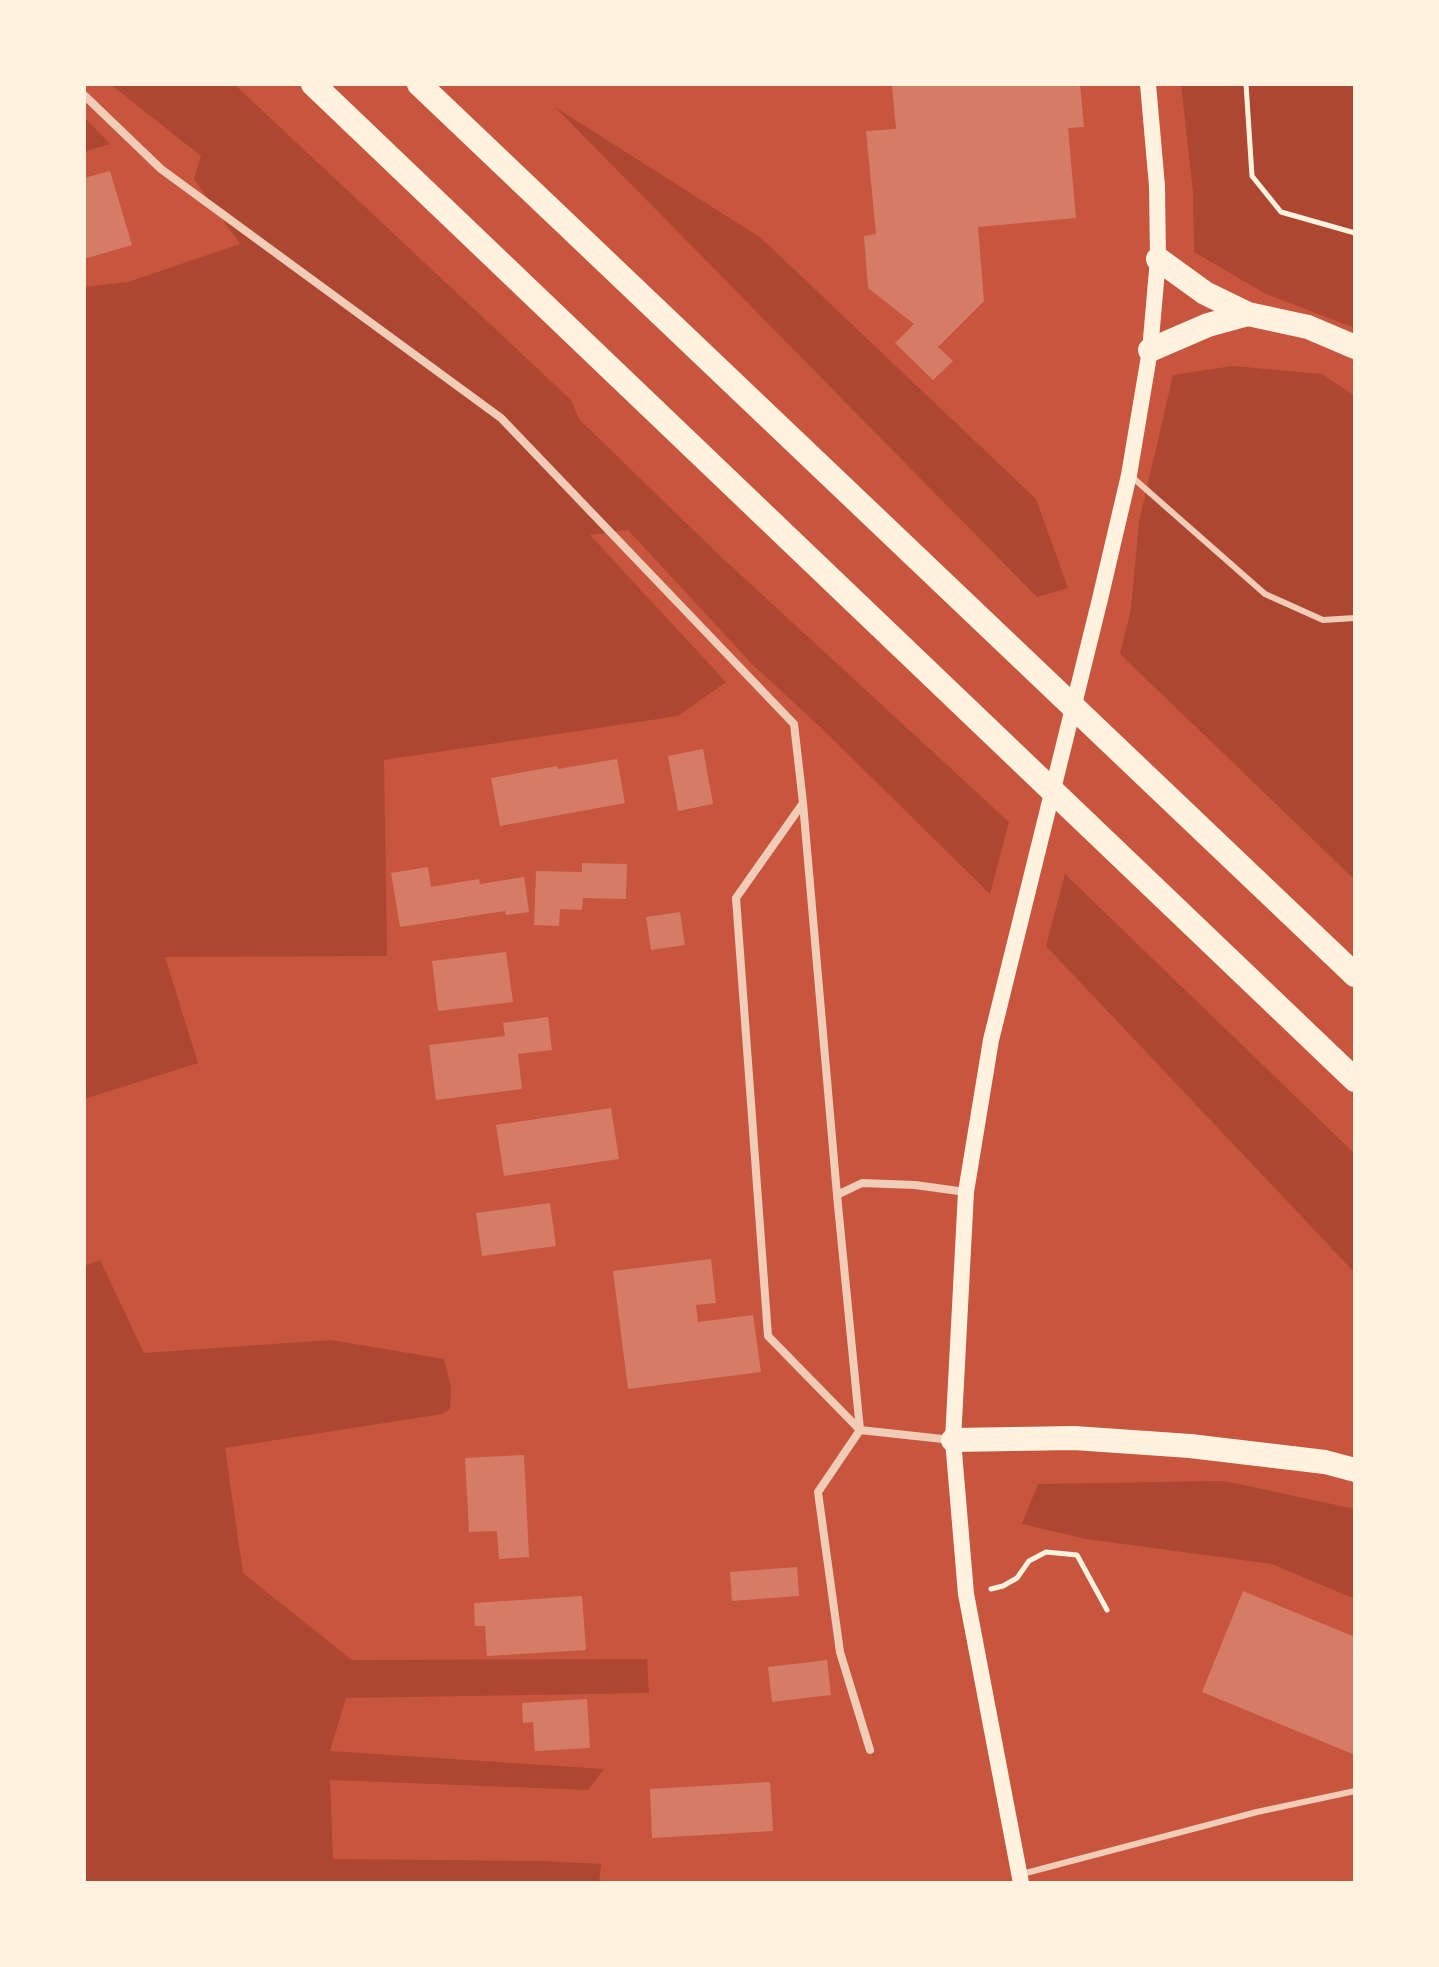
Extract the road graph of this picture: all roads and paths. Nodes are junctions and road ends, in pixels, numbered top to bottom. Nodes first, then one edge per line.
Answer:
1 (313, 84) edge
2 (419, 84) edge
3 (1148, 84) edge
4 (1246, 84) edge
5 (84, 95) edge
6 (1355, 233) edge
7 (1158, 259) junction
8 (1248, 314) junction
9 (1355, 347) edge
10 (1150, 350) junction
11 (1129, 475) junction
12 (1355, 618) edge
13 (803, 803) junction
14 (1355, 975) edge
15 (1355, 1080) edge
16 (966, 1192) junction
17 (837, 1195) junction
18 (860, 1430) junction
19 (953, 1440) junction
20 (1355, 1470) edge
21 (966, 1594) junction
22 (1107, 1610) dead end
23 (870, 1750) dead end
24 (1355, 1791) edge
25 (1020, 1879) edge

1 - 15 highway
2 - 14 highway
3 - 7 main road
4 - 6 path
5 - 13 street
7 - 8 highway
7 - 10 main road
8 - 9 highway
8 - 10 highway
10 - 11 main road
11 - 12 lane
11 - 16 main road
13 - 17 street
13 - 18 street
16 - 17 street
16 - 19 main road
17 - 18 street
18 - 19 street
18 - 23 street
19 - 20 highway
19 - 21 main road
21 - 22 path
21 - 25 main road
24 - 25 lane

